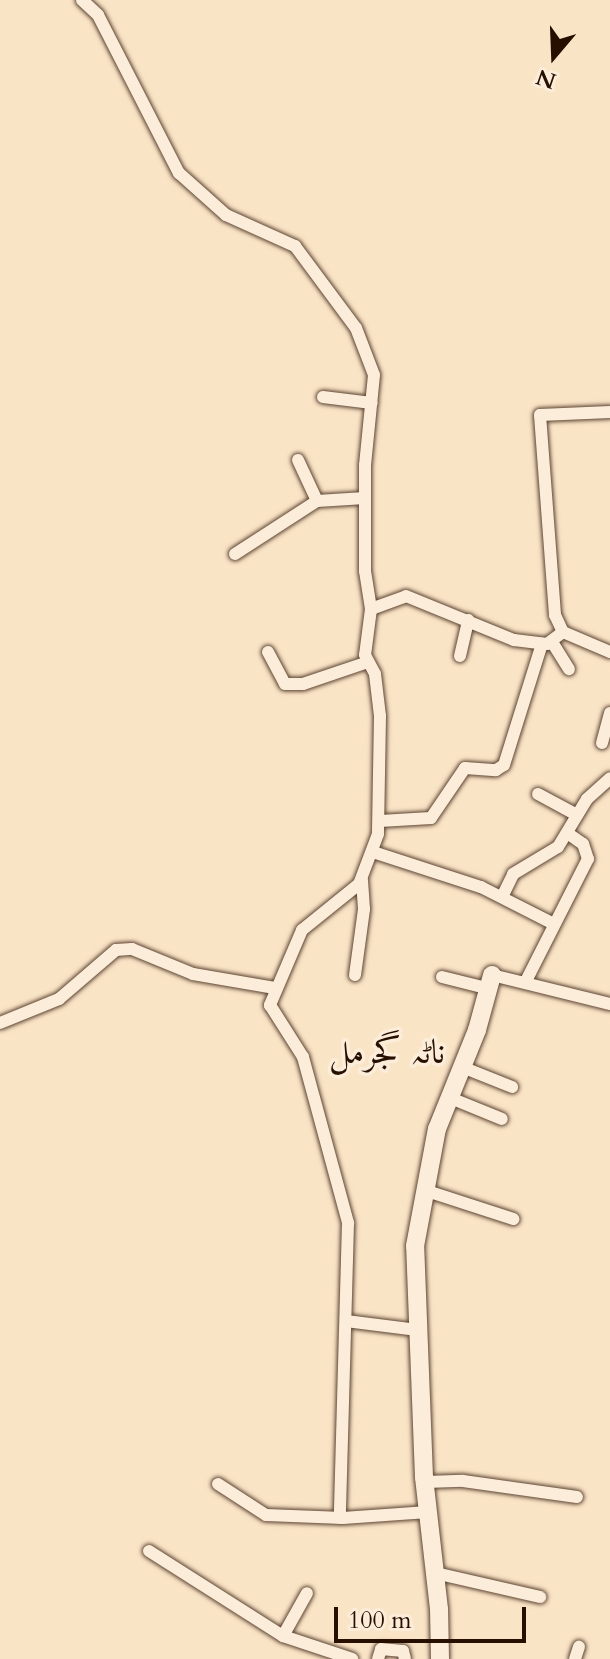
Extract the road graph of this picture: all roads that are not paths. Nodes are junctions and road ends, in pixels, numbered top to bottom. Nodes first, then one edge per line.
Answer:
1 (82, 0) edge
2 (323, 397) dead end
3 (372, 403) junction
4 (610, 412) edge
5 (298, 460) dead end
6 (365, 498) junction
7 (317, 501) junction
8 (235, 554) dead end
9 (371, 609) junction
10 (468, 620) junction
11 (563, 632) junction
12 (547, 643) junction
13 (268, 652) dead end
14 (610, 652) edge
15 (460, 656) dead end
16 (368, 662) junction
17 (569, 669) dead end
18 (610, 713) edge
19 (602, 743) dead end
20 (610, 778) edge
21 (538, 794) dead end
22 (577, 815) junction
23 (380, 821) junction
24 (567, 833) junction
25 (373, 852) junction
26 (362, 880) junction
27 (502, 897) junction
28 (554, 924) junction
29 (355, 975) dead end
30 (442, 977) dead end
31 (489, 981) junction
32 (526, 981) junction
33 (275, 988) junction
34 (610, 1004) edge
35 (0, 1023) edge
36 (462, 1067) junction
37 (512, 1087) dead end
38 (448, 1097) junction
39 (502, 1119) dead end
40 (424, 1190) junction
41 (513, 1219) dead end
42 (346, 1321) junction
43 (417, 1330) junction
44 (425, 1482) junction
45 (218, 1484) dead end
46 (577, 1497) dead end
47 (428, 1512) junction
48 (340, 1518) junction
49 (149, 1551) dead end
50 (435, 1573) junction
51 (307, 1593) dead end
52 (540, 1597) dead end
53 (283, 1636) junction
54 (352, 1659) edge
55 (378, 1659) edge
56 (405, 1659) edge
57 (440, 1659) edge

1 - 3 street
2 - 3 street
3 - 6 street
4 - 11 street
5 - 7 street
6 - 7 street
6 - 9 street
7 - 8 street
9 - 10 street
9 - 16 street
10 - 12 street
10 - 15 street
11 - 12 street
11 - 14 street
12 - 17 street
12 - 23 street
13 - 16 street
16 - 23 street
18 - 19 street
20 - 22 street
21 - 22 street
22 - 24 street
23 - 25 street
24 - 27 street
24 - 28 street
25 - 26 street
25 - 27 street
26 - 29 street
26 - 33 street
27 - 28 street
28 - 32 street
30 - 31 street
31 - 32 street
31 - 36 street
32 - 34 street
33 - 35 street
33 - 42 street
36 - 37 street
36 - 38 street
38 - 39 street
38 - 40 street
40 - 41 street
40 - 43 street
42 - 43 street
42 - 48 street
43 - 44 street
44 - 46 street
44 - 47 street
45 - 48 street
47 - 48 street
47 - 50 street
49 - 53 street
50 - 52 street
50 - 57 street
51 - 53 street
53 - 54 street
55 - 56 street

